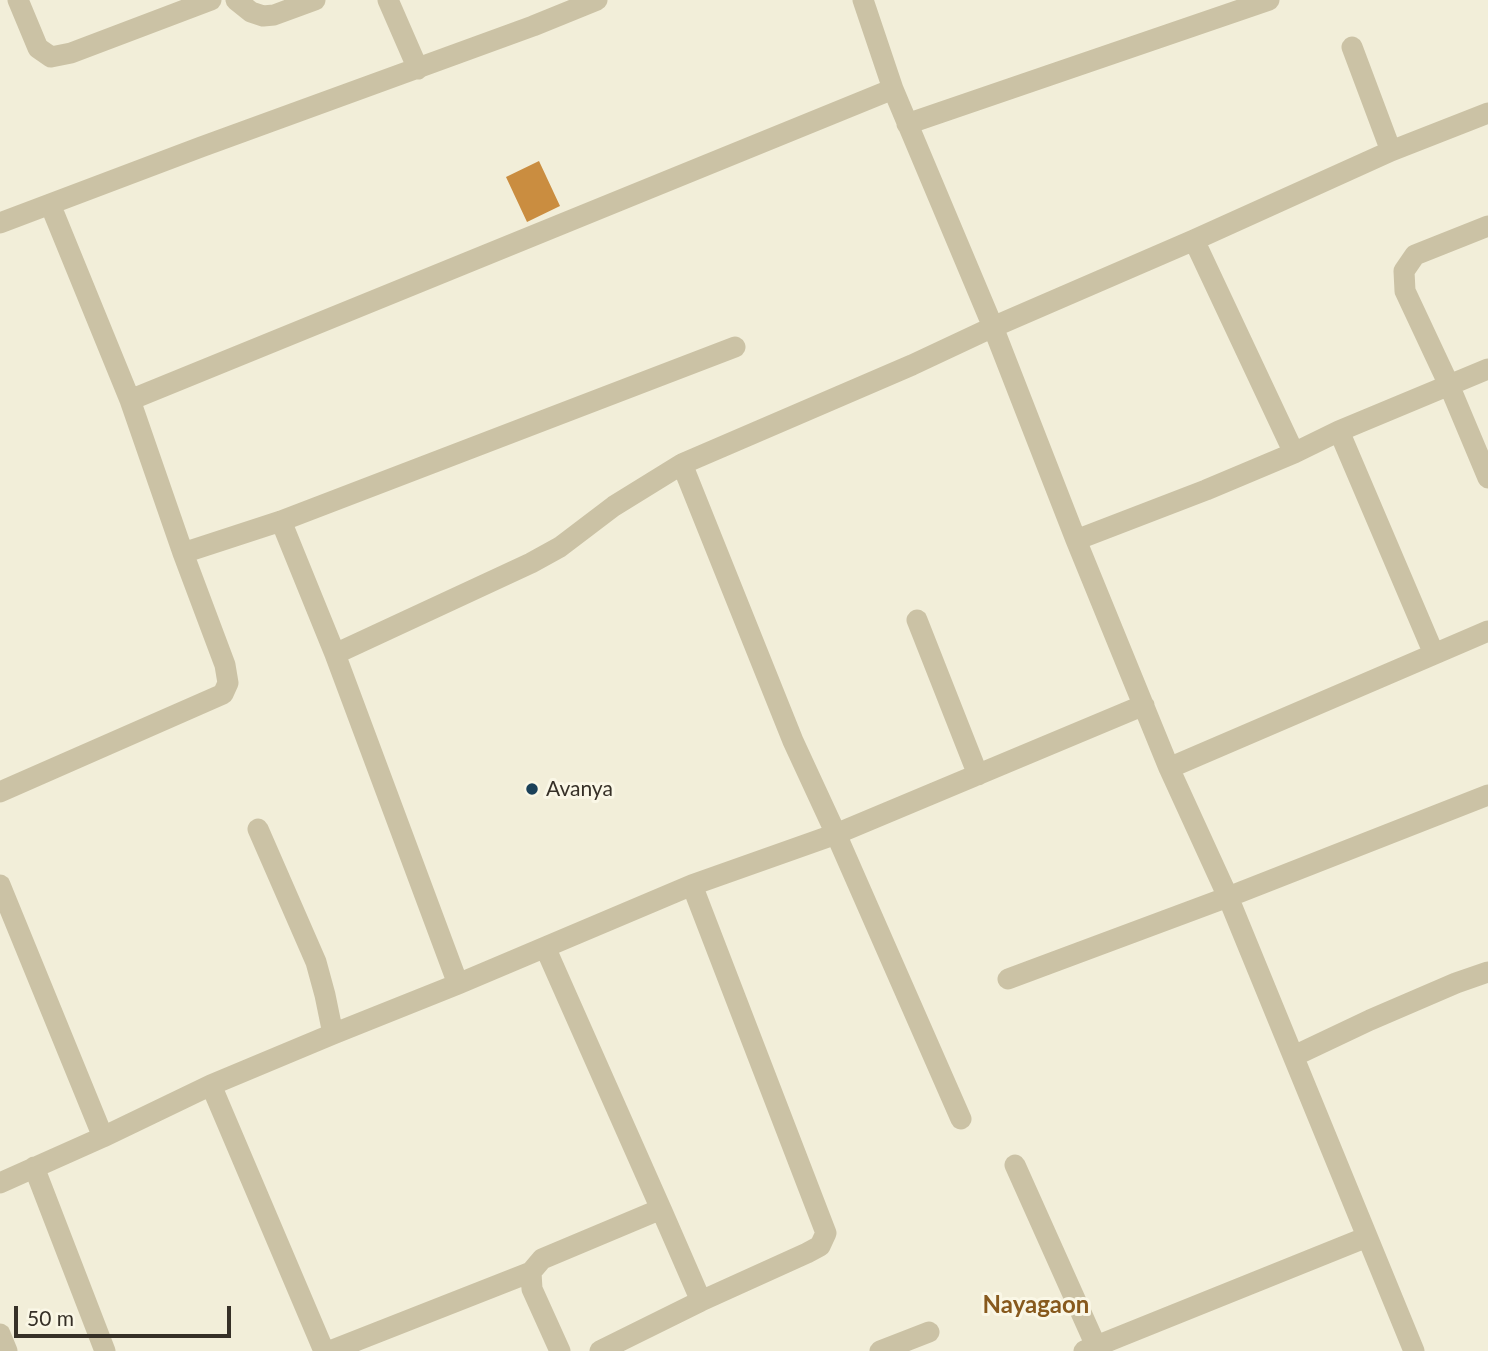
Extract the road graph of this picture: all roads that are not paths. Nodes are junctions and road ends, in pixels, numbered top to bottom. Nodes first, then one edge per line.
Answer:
1 (19, 0) edge
2 (211, 0) edge
3 (236, 0) edge
4 (314, 0) edge
5 (388, 0) edge
6 (863, 0) edge
7 (1269, 0) edge
8 (593, 1) edge
9 (1352, 47) dead end
10 (418, 69) junction
11 (892, 89) junction
12 (1488, 113) edge
13 (907, 124) junction
14 (1391, 151) junction
15 (50, 204) junction
16 (0, 223) edge
17 (1488, 226) edge
18 (1194, 240) junction
19 (993, 327) junction
20 (735, 347) dead end
21 (1488, 369) edge
22 (1449, 385) junction
23 (130, 400) junction
24 (1339, 431) junction
25 (1294, 453) junction
26 (682, 464) junction
27 (1488, 478) edge
28 (281, 521) junction
29 (1076, 540) junction
30 (183, 553) junction
31 (917, 620) dead end
32 (1488, 631) edge
33 (335, 654) junction
34 (1434, 654) junction
35 (1144, 705) junction
36 (1169, 768) junction
37 (978, 775) junction
38 (0, 792) edge
39 (1485, 804) edge
40 (258, 829) dead end
41 (836, 834) junction
42 (0, 885) edge
43 (692, 885) junction
44 (1228, 897) junction
45 (545, 947) junction
46 (1488, 972) edge
47 (1007, 979) dead end
48 (458, 984) junction
49 (333, 1034) junction
50 (1294, 1056) junction
51 (211, 1086) junction
52 (961, 1119) dead end
53 (103, 1137) junction
54 (1016, 1165) dead end
55 (34, 1167) junction
56 (0, 1183) edge
57 (662, 1209) junction
58 (1367, 1237) junction
59 (531, 1272) junction
60 (701, 1301) junction
61 (929, 1332) dead end
62 (0, 1334) edge
63 (1090, 1349) edge
64 (7, 1351) edge
65 (105, 1351) edge
66 (324, 1351) edge
67 (330, 1351) edge
68 (560, 1351) edge
69 (600, 1351) edge
70 (880, 1351) edge
71 (1414, 1351) edge

1 - 2 street
3 - 4 street
5 - 10 street
6 - 11 street
7 - 13 street
8 - 10 street
9 - 14 street
10 - 15 street
11 - 13 street
11 - 23 street
12 - 14 street
13 - 19 street
14 - 18 street
15 - 16 street
15 - 23 street
17 - 22 street
18 - 19 street
18 - 25 street
19 - 26 street
19 - 29 street
20 - 28 street
21 - 22 street
22 - 24 street
22 - 27 street
23 - 30 street
24 - 25 street
24 - 34 street
25 - 29 street
26 - 33 street
26 - 41 street
28 - 30 street
28 - 33 street
29 - 35 street
30 - 38 street
31 - 37 street
32 - 34 street
33 - 48 street
34 - 36 street
35 - 36 street
35 - 37 street
36 - 44 street
37 - 41 street
39 - 44 street
40 - 49 street
41 - 43 street
41 - 52 street
42 - 53 street
43 - 45 street
43 - 60 street
44 - 47 street
44 - 50 street
45 - 48 street
45 - 57 street
46 - 50 street
48 - 49 street
49 - 51 street
50 - 58 street
51 - 53 street
51 - 66 street
53 - 55 street
54 - 63 street
55 - 56 street
55 - 65 street
57 - 59 street
57 - 60 street
58 - 63 street
58 - 71 street
59 - 67 street
59 - 68 street
60 - 69 street
61 - 70 street
62 - 64 street

